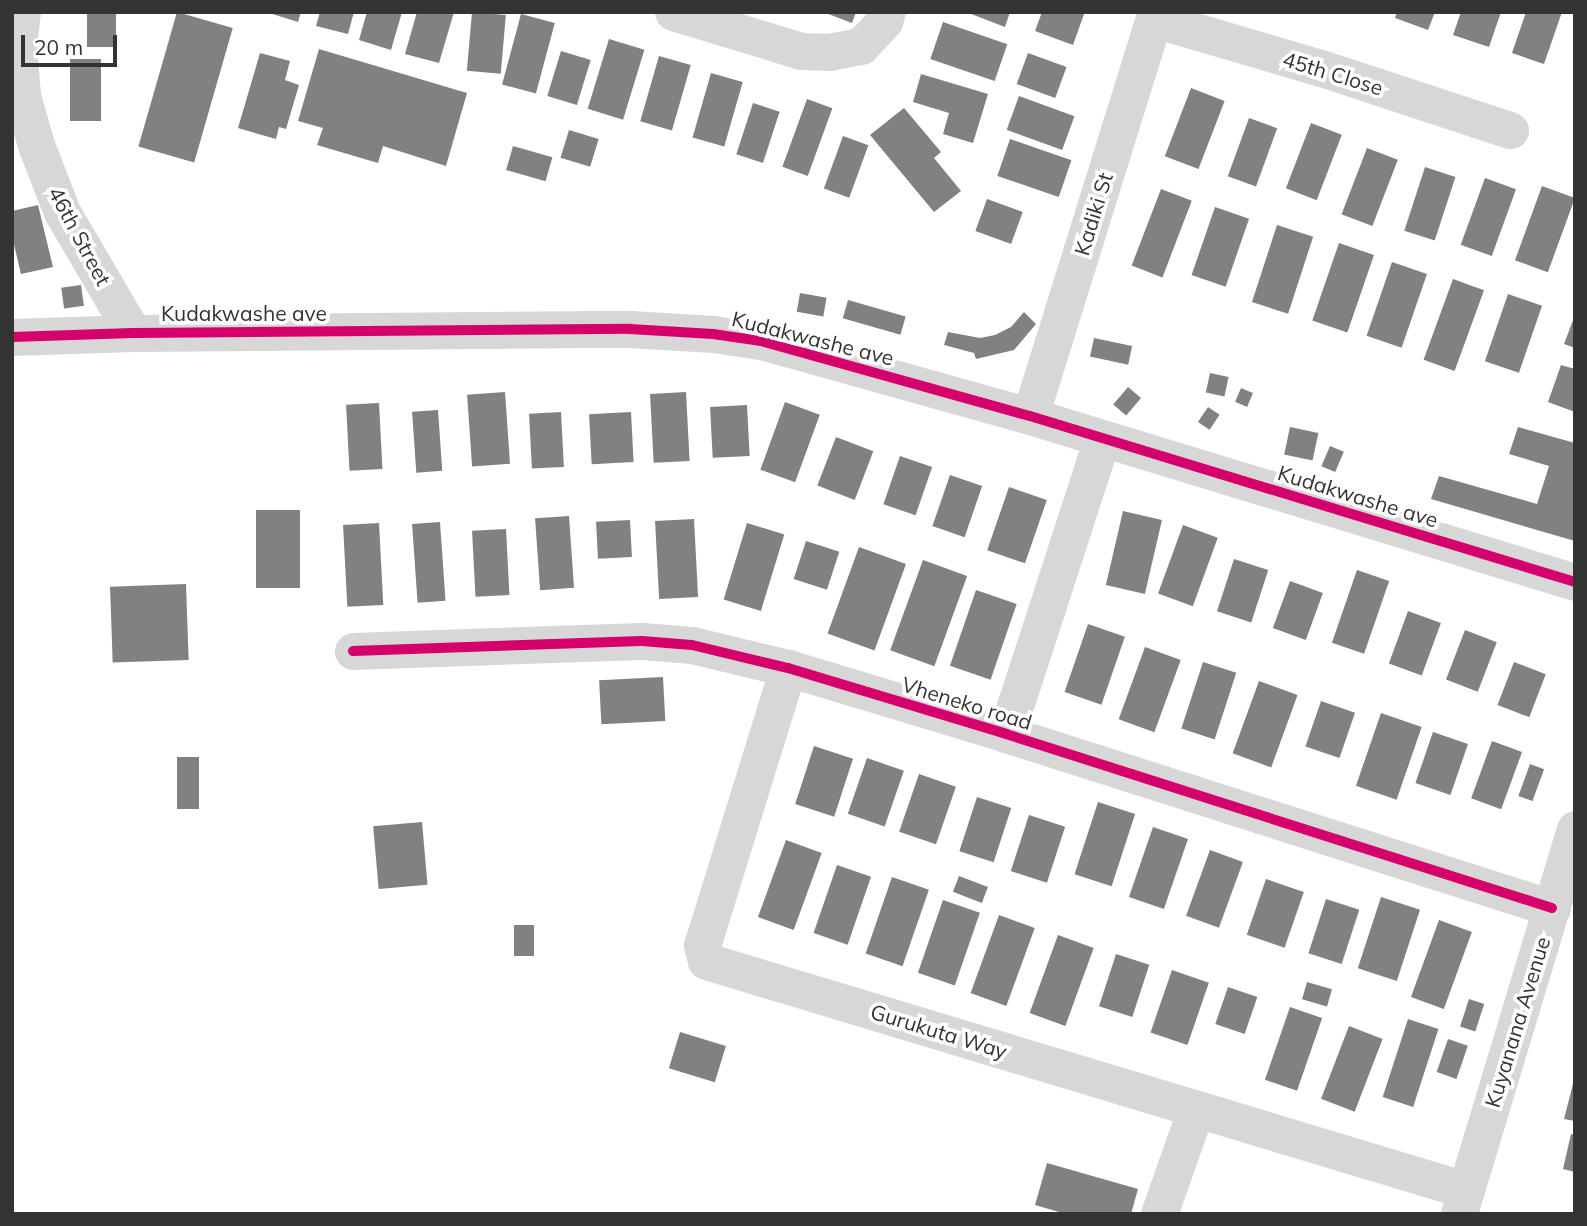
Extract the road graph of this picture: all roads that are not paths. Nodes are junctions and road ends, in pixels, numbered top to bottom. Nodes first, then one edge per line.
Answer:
1 (22, 12) edge
2 (673, 12) edge
3 (887, 12) edge
4 (1155, 16) edge
5 (1510, 130) dead end
6 (133, 333) junction
7 (12, 337) edge
8 (1030, 416) junction
9 (1102, 439) junction
10 (1575, 582) edge
11 (353, 651) dead end
12 (788, 668) junction
13 (1006, 734) junction
14 (1575, 829) edge
15 (1552, 908) junction
16 (1196, 1109) junction
17 (1462, 1202) edge
18 (1158, 1214) edge

1 - 6 street, 46th Street
2 - 3 street
4 - 5 street, 45th Close
4 - 8 street, Kadiki St
6 - 7 street, Kudakwashe ave
6 - 8 street, Kudakwashe ave
8 - 9 street, Kudakwashe ave
9 - 10 street, Kudakwashe ave
9 - 13 street
11 - 12 street, Vheneko road
12 - 13 street, Vheneko road
12 - 16 street, Gurukuta Way
13 - 15 street, Vheneko road
14 - 15 street, Kuyanana Avenue
15 - 17 street, Kuyanana Avenue
16 - 17 street, Gurukuta Way
16 - 18 street

